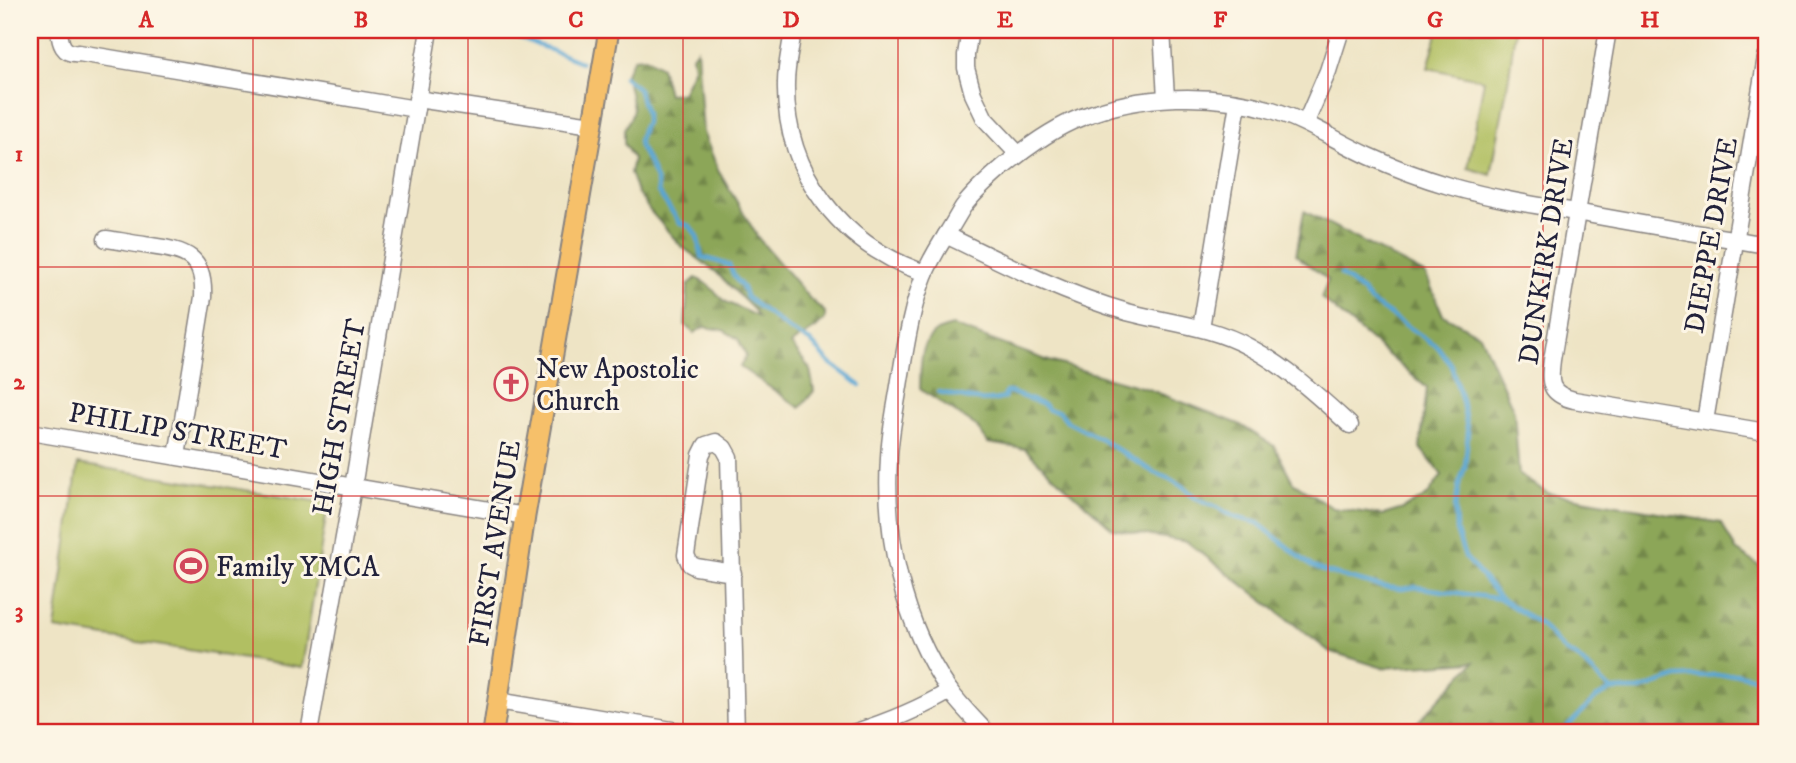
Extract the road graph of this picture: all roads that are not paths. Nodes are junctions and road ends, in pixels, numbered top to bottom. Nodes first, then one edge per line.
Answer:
1 (429, 30) edge
2 (609, 30) edge
3 (793, 30) edge
4 (970, 30) edge
5 (1163, 30) edge
6 (1341, 30) edge
7 (1608, 30) edge
8 (60, 36) edge
9 (1766, 57) edge
10 (1166, 98) junction
11 (1238, 103) junction
12 (416, 104) junction
13 (1306, 122) junction
14 (593, 125) junction
15 (1018, 154) junction
16 (1578, 213) junction
17 (946, 235) junction
18 (106, 239) dead end
19 (1736, 240) junction
20 (1766, 245) edge
21 (925, 273) junction
22 (1200, 328) junction
23 (1705, 421) junction
24 (1350, 425) dead end
25 (30, 432) edge
26 (1766, 432) edge
27 (177, 456) junction
28 (353, 487) junction
29 (525, 516) junction
30 (733, 573) junction
31 (950, 691) junction
32 (498, 701) junction
33 (309, 733) edge
34 (493, 733) edge
35 (690, 733) edge
36 (736, 733) edge
37 (853, 733) edge
38 (986, 733) edge

1 - 12 street, HIGH STREET
2 - 14 main road, FIRST AVENUE
3 - 21 street
4 - 15 street
5 - 10 street
6 - 13 street
7 - 16 street, DUNKIRK DRIVE
8 - 12 street
9 - 19 street, DIEPPE DRIVE
10 - 11 street
10 - 15 street
11 - 13 street
11 - 22 street
12 - 14 street
12 - 28 street, HIGH STREET
13 - 16 street
14 - 29 main road, FIRST AVENUE
15 - 17 street
16 - 19 street
16 - 23 street, DUNKIRK DRIVE
17 - 21 street
17 - 22 street
18 - 27 street
19 - 20 street
19 - 23 street, DIEPPE DRIVE
21 - 31 street
22 - 24 street
23 - 26 street, DUNKIRK DRIVE
25 - 27 street, PHILIP STREET
27 - 28 street, PHILIP STREET
28 - 29 street, PHILIP STREET
28 - 33 street, HIGH STREET
29 - 32 main road, FIRST AVENUE
30 - 30 street
30 - 36 street
31 - 37 street
31 - 38 street
32 - 34 main road, FIRST AVENUE
32 - 35 street

